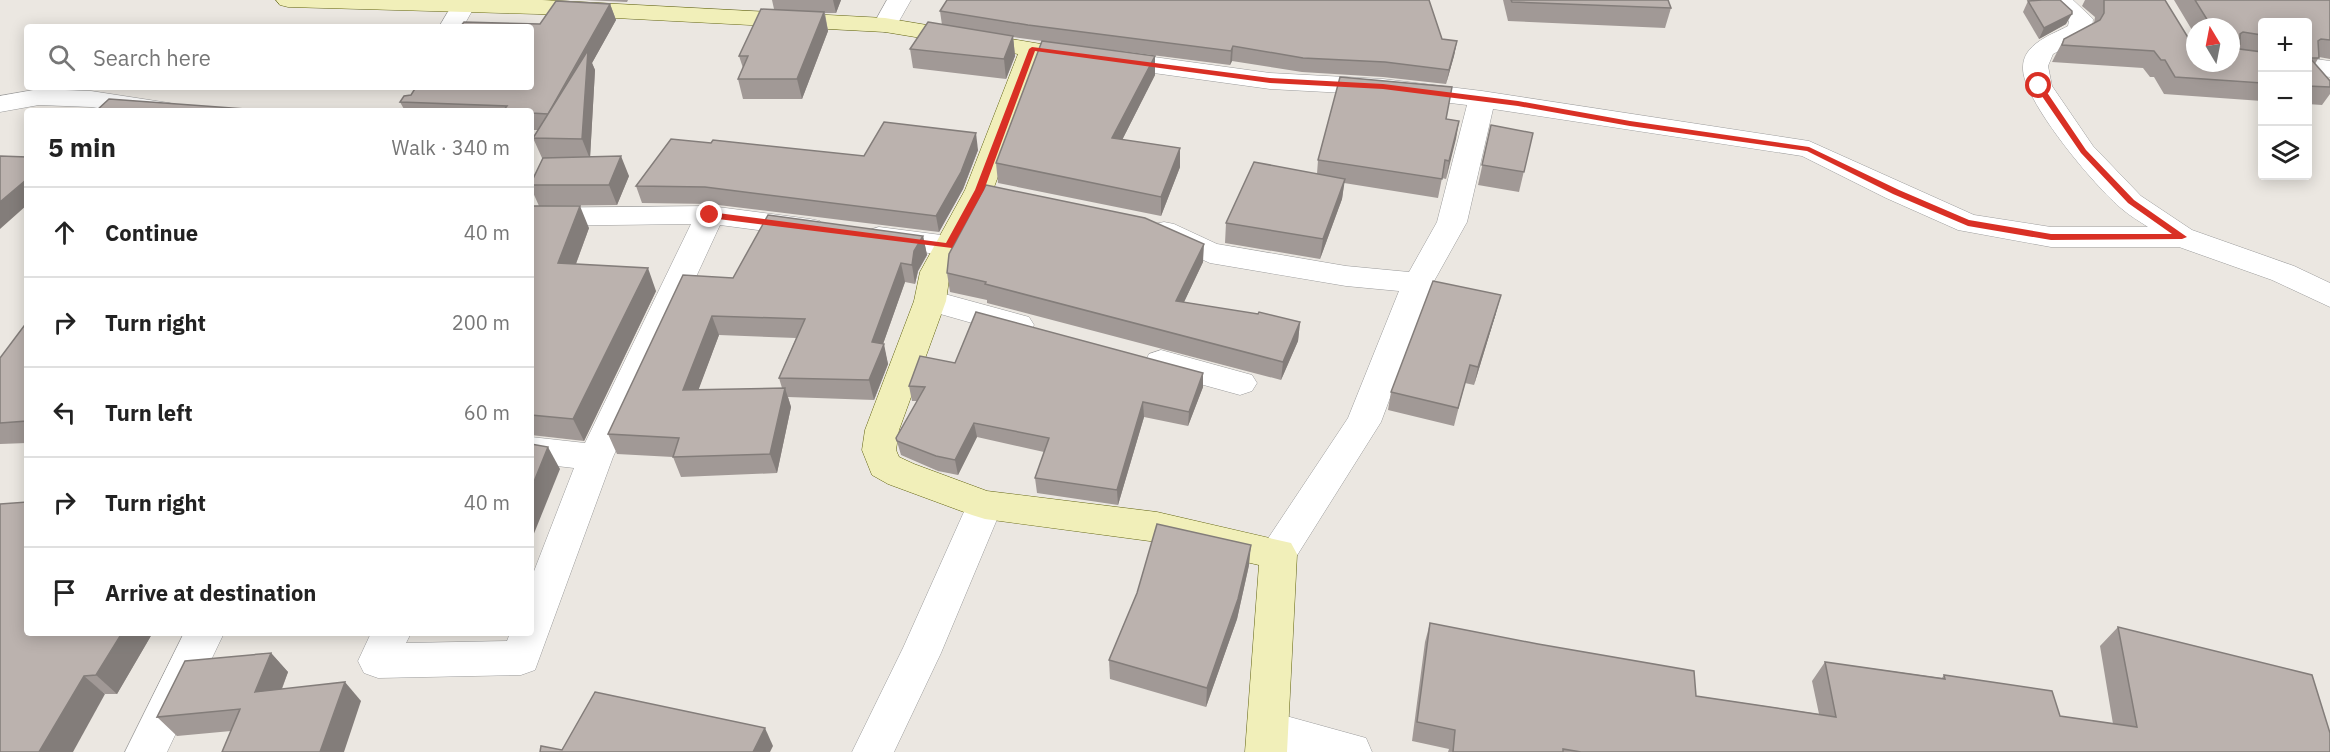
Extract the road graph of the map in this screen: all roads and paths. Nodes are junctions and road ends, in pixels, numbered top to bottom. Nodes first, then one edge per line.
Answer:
1 (288, 0) edge
2 (2059, 0) edge
3 (892, 13) edge
4 (457, 16) edge
5 (1089, 57) edge
6 (2312, 67) edge
7 (2330, 69) edge
8 (1482, 99) junction
9 (0, 105) edge
10 (147, 108) edge
11 (710, 215) junction
12 (534, 217) edge
13 (1142, 224) edge
14 (2182, 237) junction
15 (948, 246) junction
16 (1418, 283) junction
17 (2330, 296) edge
18 (930, 302) junction
19 (1045, 332) edge
20 (1137, 356) edge
21 (1240, 383) dead end
22 (534, 450) edge
23 (596, 457) junction
24 (985, 505) junction
25 (1278, 554) junction
26 (534, 624) edge
27 (203, 636) edge
28 (390, 636) edge
29 (529, 636) edge
30 (1267, 741) edge
31 (146, 752) edge
32 (873, 752) edge
33 (1352, 752) edge

1 - 4 street
2 - 14 street
3 - 4 street
3 - 15 street
5 - 8 street
6 - 7 street
8 - 14 street
8 - 16 street
9 - 10 street
11 - 12 street
11 - 15 street
11 - 23 street
13 - 16 street
14 - 17 street
15 - 18 street
16 - 25 street
18 - 19 street
18 - 24 street
20 - 21 street
22 - 23 street
23 - 26 street
24 - 25 street
24 - 32 street
25 - 30 street
27 - 31 street
28 - 29 street
30 - 33 street

